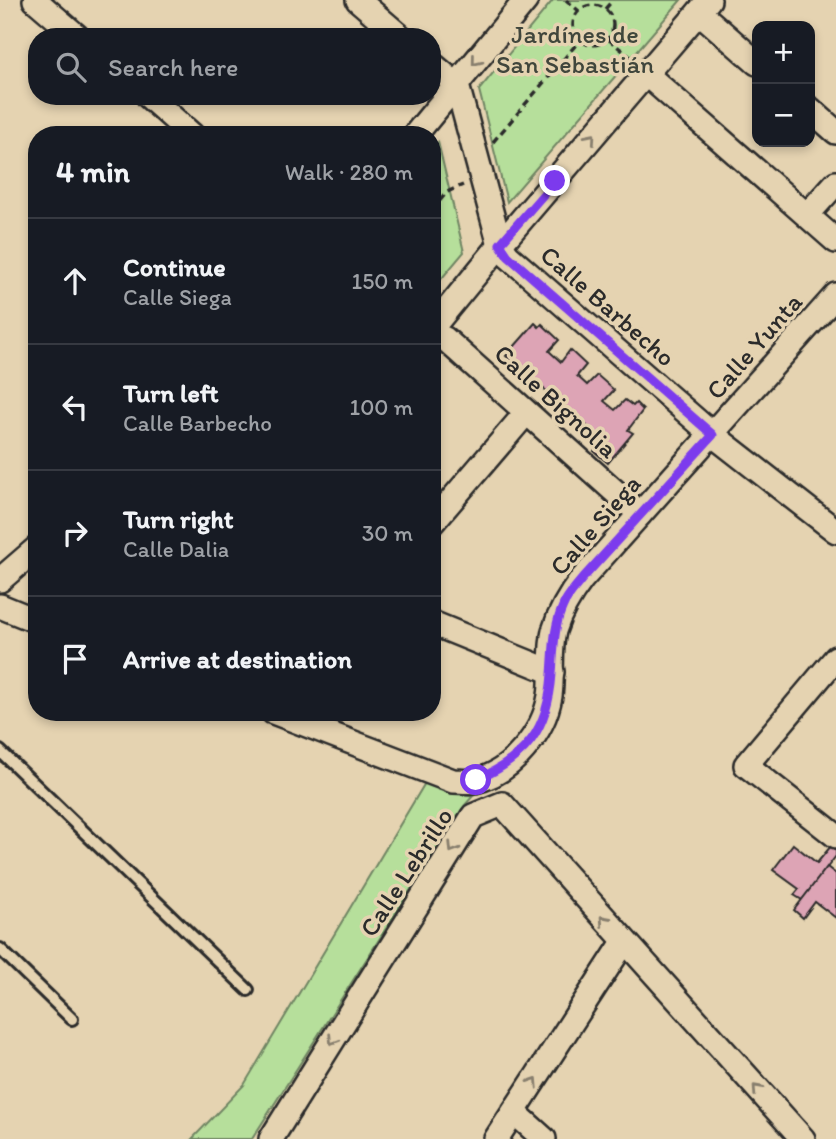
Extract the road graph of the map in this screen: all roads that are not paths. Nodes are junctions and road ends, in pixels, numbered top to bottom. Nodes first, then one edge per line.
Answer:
1 (35, 0) edge
2 (358, 0) edge
3 (526, 0) edge
4 (704, 6) edge
5 (68, 28) edge
6 (391, 28) edge
7 (752, 58) edge
8 (441, 72) edge
9 (647, 73) junction
10 (457, 85) junction
11 (441, 104) edge
12 (158, 105) edge
13 (440, 105) edge
14 (815, 113) edge
15 (182, 126) edge
16 (423, 126) edge
17 (836, 132) edge
18 (836, 183) edge
19 (807, 215) junction
20 (508, 236) junction
21 (836, 241) edge
22 (836, 295) edge
23 (441, 320) edge
24 (441, 337) edge
25 (526, 413) junction
26 (713, 435) junction
27 (441, 512) edge
28 (640, 514) junction
29 (836, 531) edge
30 (28, 556) edge
31 (0, 580) edge
32 (0, 606) edge
33 (28, 617) edge
34 (441, 627) edge
35 (836, 658) edge
36 (552, 673) junction
37 (296, 721) edge
38 (0, 751) edge
39 (836, 836) edge
40 (624, 942) junction
41 (0, 949) edge
42 (248, 990) dead end
43 (72, 1019) dead end
44 (514, 1112) junction
45 (271, 1139) edge
46 (496, 1139) edge
47 (544, 1139) edge
48 (803, 1139) edge

1 - 5 street
2 - 6 street
3 -> 10 street
4 - 7 street
4 - 9 street
8 - 10 street
9 - 19 street
20 -> 9 street
10 - 11 street
10 - 20 street, Calle Barbecho
12 - 15 street
13 - 16 street
14 - 17 street
18 - 19 street
19 - 21 street
20 - 23 street
20 - 26 street, Calle Barbecho
22 - 26 street, Calle Yunta
24 - 25 street, Calle Bignolia
25 - 27 street
25 - 28 street, Calle Bignolia
26 - 28 street, Calle Siega
26 - 29 street, Calle Barbecho
28 - 36 street, Calle Siega
30 - 31 street
32 - 33 street
34 - 36 street
35 - 39 street
36 - 37 street, Calle Siega
38 - 42 lane
44 -> 40 street
40 -> 45 street, Calle Lebrillo
48 -> 40 street, Calle Lebrillo
41 - 43 lane
44 - 46 street
44 - 47 street

